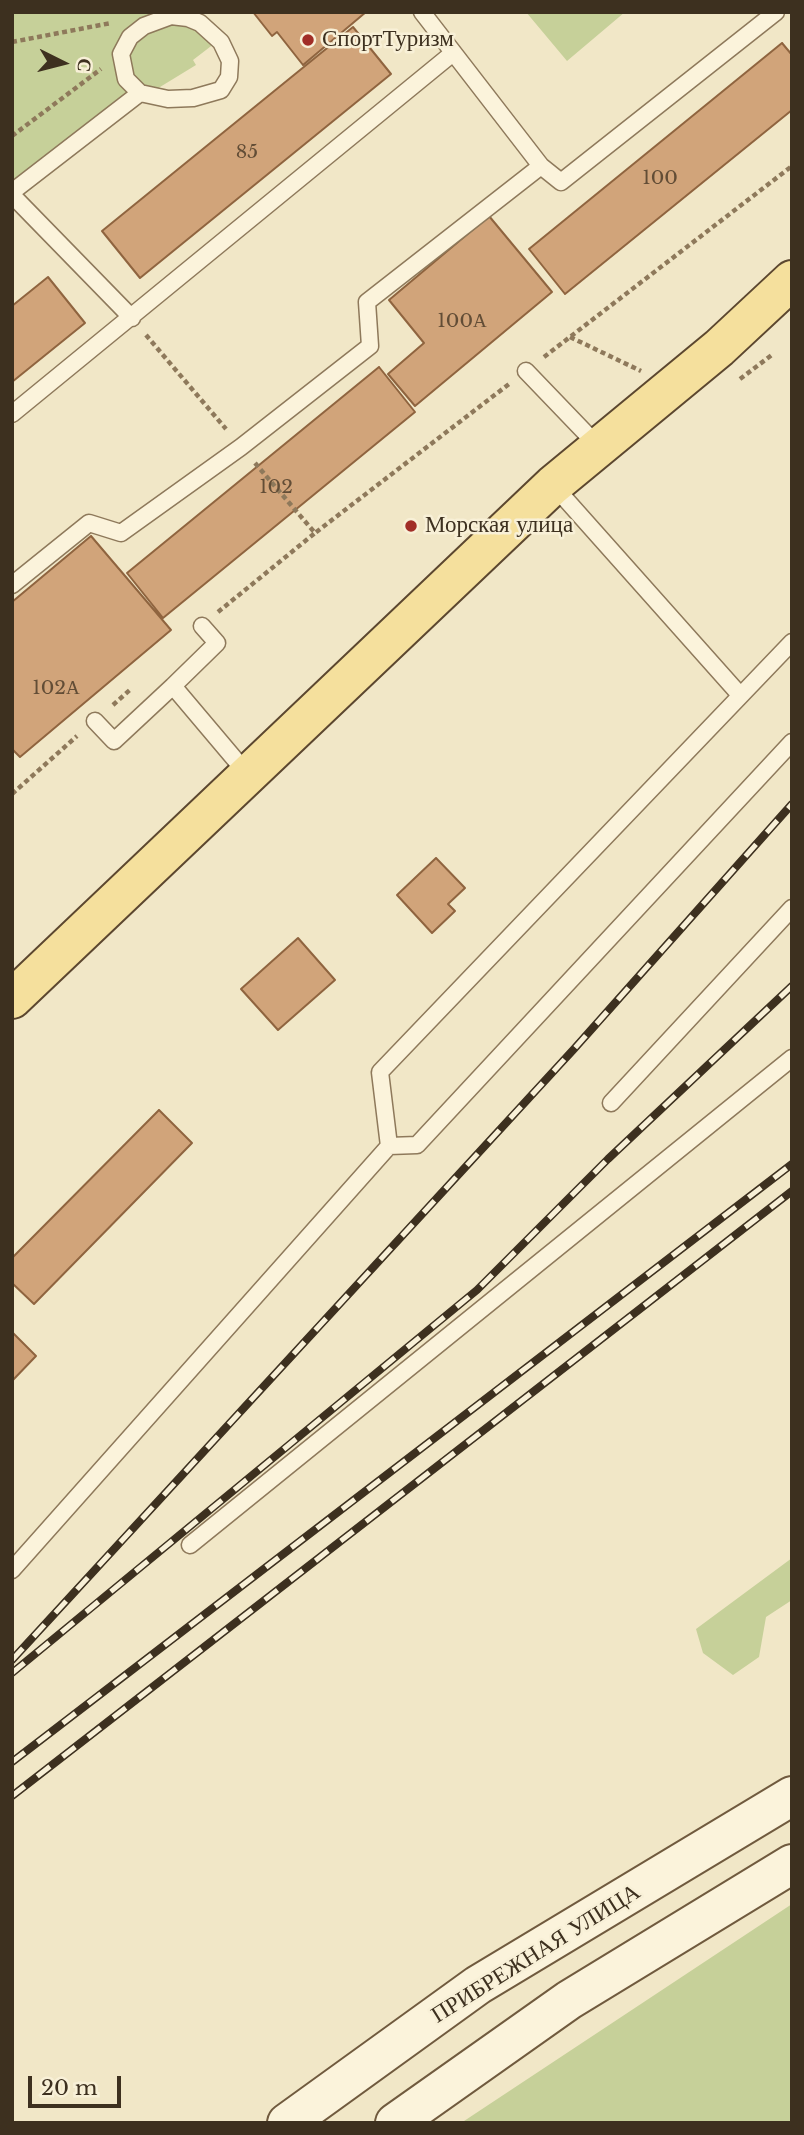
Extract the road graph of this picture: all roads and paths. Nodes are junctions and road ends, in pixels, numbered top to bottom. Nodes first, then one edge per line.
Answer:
1 (422, 12) edge
2 (776, 12) edge
3 (157, 19) junction
4 (12, 42) edge
5 (453, 53) junction
6 (121, 54) junction
7 (140, 93) junction
8 (12, 136) edge
9 (541, 166) junction
10 (12, 194) edge
11 (792, 280) edge
12 (132, 318) junction
13 (526, 371) dead end
14 (12, 414) edge
15 (241, 447) junction
16 (598, 447) junction
17 (553, 485) junction
18 (295, 510) dead end
19 (12, 585) edge
20 (202, 626) dead end
21 (792, 642) edge
22 (173, 685) junction
23 (740, 695) junction
24 (95, 720) dead end
25 (792, 742) edge
26 (249, 776) junction
27 (792, 908) edge
28 (12, 999) edge
29 (792, 1058) edge
30 (611, 1103) dead end
31 (389, 1146) junction
32 (190, 1545) dead end
33 (12, 1570) edge
34 (792, 1796) edge
35 (792, 1864) edge
36 (287, 2123) edge
37 (395, 2123) edge

1 - 5 lane
2 - 9 lane
3 - 4 path
3 - 6 lane
3 - 7 lane
5 - 9 lane
5 - 12 lane
6 - 7 lane
6 - 8 path
7 - 10 lane
9 - 15 lane
10 - 12 lane
11 - 16 main road
12 - 14 lane
12 - 15 path
13 - 16 lane
15 - 18 path
15 - 19 lane
16 - 17 main road
17 - 23 lane
17 - 26 main road
20 - 22 lane
21 - 23 lane
22 - 24 lane
22 - 26 lane
23 - 31 lane
25 - 31 lane
26 - 28 main road
27 - 30 lane
29 - 32 lane
31 - 33 lane
34 - 36 main road, ПРИБРЕЖНАЯ УЛИЦА
35 - 37 main road

